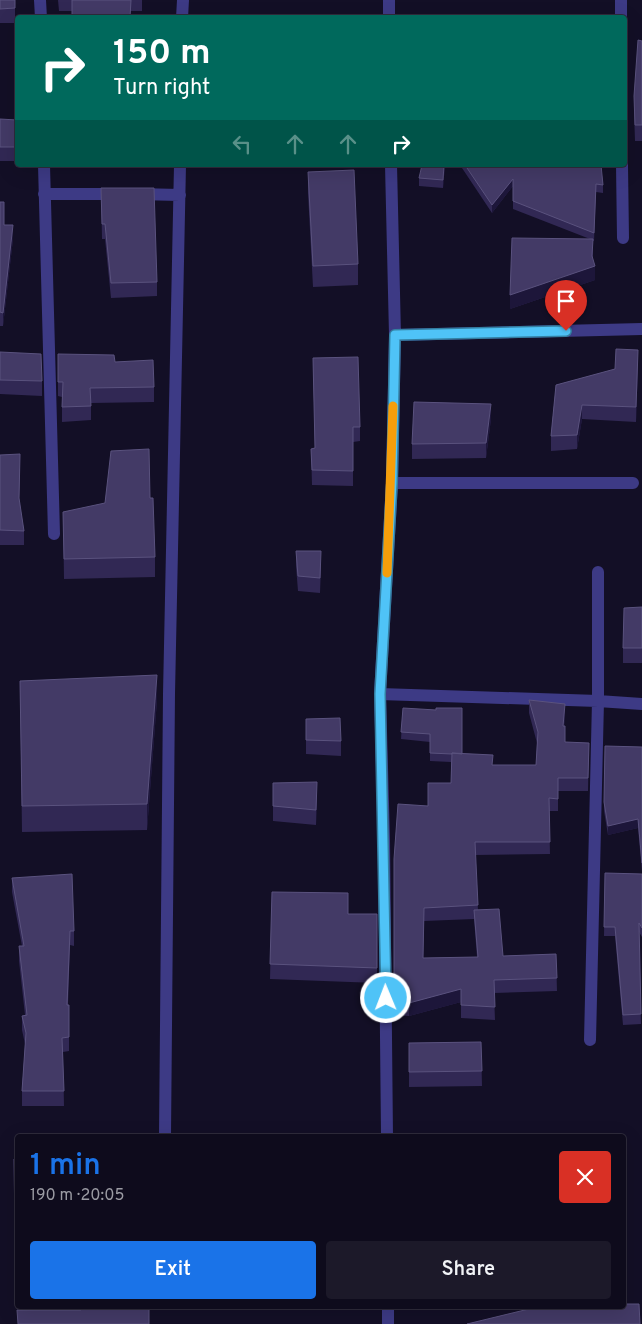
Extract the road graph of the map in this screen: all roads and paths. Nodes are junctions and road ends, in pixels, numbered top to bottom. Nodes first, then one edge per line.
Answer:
1 (40, 0) edge
2 (183, 0) edge
3 (389, 0) edge
4 (621, 0) edge
5 (41, 15) edge
6 (182, 15) edge
7 (389, 15) edge
8 (621, 15) edge
9 (44, 167) edge
10 (180, 167) edge
11 (392, 167) edge
12 (622, 167) edge
13 (44, 194) junction
14 (180, 195) junction
15 (623, 238) dead end
16 (642, 329) edge
17 (395, 335) junction
18 (392, 483) junction
19 (633, 483) dead end
20 (54, 534) dead end
21 (598, 572) dead end
22 (380, 694) junction
23 (598, 701) junction
24 (642, 704) edge
25 (590, 1040) dead end
26 (164, 1134) edge
27 (387, 1134) edge
28 (388, 1309) edge
29 (388, 1324) edge

1 - 5 street
2 - 6 street
3 - 7 street
4 - 8 street
9 - 13 street
10 - 14 street
11 - 17 street
12 - 15 street
13 - 14 street
13 - 20 street
14 - 26 street
16 - 17 street
17 - 18 street
18 - 19 street
18 - 22 street
21 - 23 street
22 - 23 street
22 - 27 street
23 - 24 street
23 - 25 street
28 - 29 street

